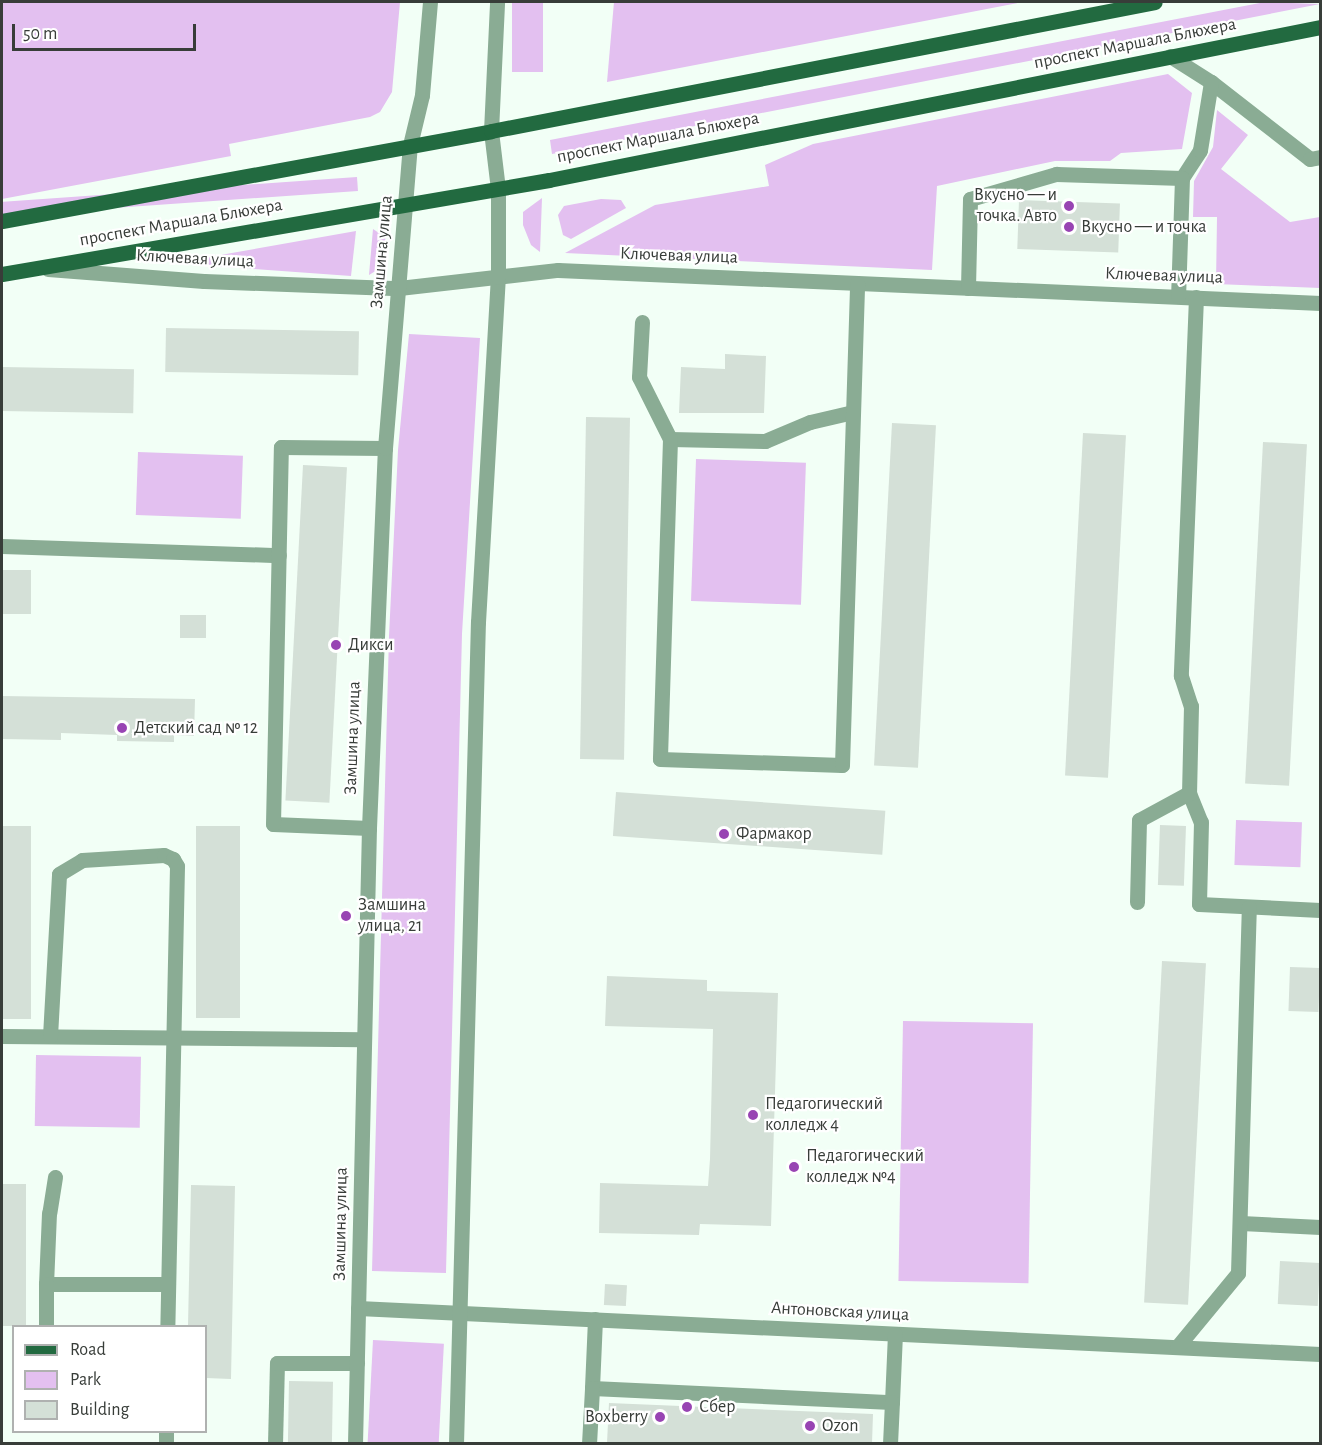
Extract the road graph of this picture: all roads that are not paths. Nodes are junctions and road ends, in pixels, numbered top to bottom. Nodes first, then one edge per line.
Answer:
1 (430, 2) edge
2 (497, 2) edge
3 (1155, 2) edge
4 (1320, 27) edge
5 (1170, 56) junction
6 (1211, 82) junction
7 (491, 131) junction
8 (410, 145) junction
9 (1320, 157) edge
10 (1182, 178) junction
11 (498, 189) junction
12 (406, 204) junction
13 (2, 220) edge
14 (37, 268) junction
15 (2, 274) edge
16 (498, 277) junction
17 (858, 283) junction
18 (399, 288) junction
19 (968, 288) junction
20 (1178, 296) junction
21 (1196, 297) junction
22 (1320, 303) edge
23 (642, 322) dead end
24 (853, 412) junction
25 (670, 439) junction
26 (385, 448) junction
27 (2, 546) edge
28 (279, 555) junction
29 (1189, 793) junction
30 (369, 828) junction
31 (1137, 902) dead end
32 (1249, 907) junction
33 (1320, 910) edge
34 (2, 1036) edge
35 (50, 1036) junction
36 (171, 1037) junction
37 (364, 1039) junction
38 (55, 1177) dead end
39 (1240, 1223) junction
40 (1320, 1227) edge
41 (46, 1284) junction
42 (168, 1284) junction
43 (358, 1308) junction
44 (459, 1313) junction
45 (595, 1320) junction
46 (46, 1325) edge
47 (167, 1325) edge
48 (895, 1334) junction
49 (1177, 1347) junction
50 (1320, 1354) edge
51 (357, 1363) junction
52 (592, 1388) junction
53 (892, 1402) junction
54 (274, 1443) edge
55 (355, 1443) edge
56 (456, 1443) edge
57 (589, 1443) edge
58 (890, 1443) edge

1 - 8 street, Замшина улица
2 - 7 street
3 - 7 main road, проспект Маршала Блюхера
4 - 5 main road, проспект Маршала Блюхера
5 - 6 street
5 - 11 main road, проспект Маршала Блюхера
6 - 9 street
6 - 10 street
7 - 8 main road, проспект Маршала Блюхера
7 - 11 street
8 - 12 street, Замшина улица
8 - 13 main road, проспект Маршала Блюхера
10 - 19 street
10 - 20 street
11 - 12 main road, проспект Маршала Блюхера
11 - 16 street
12 - 14 main road, проспект Маршала Блюхера
12 - 18 street, Замшина улица
14 - 15 main road, проспект Маршала Блюхера
14 - 18 street, Ключевая улица
16 - 17 street, Ключевая улица
16 - 18 street, Ключевая улица
16 - 44 street
17 - 19 street, Ключевая улица
17 - 24 street
18 - 26 street, Замшина улица
19 - 20 street, Ключевая улица
20 - 21 street, Ключевая улица
21 - 22 street, Ключевая улица
21 - 29 street
23 - 25 street
24 - 25 street
24 - 25 street
26 - 28 street
26 - 30 street, Замшина улица
27 - 28 street
28 - 30 street
29 - 31 street
29 - 32 street
30 - 37 street, Замшина улица
32 - 33 street
32 - 39 street
34 - 35 street
35 - 36 street
35 - 36 street
36 - 37 street
36 - 42 street
37 - 43 street, Замшина улица
38 - 41 street
39 - 40 street
39 - 49 street
41 - 42 street
41 - 46 street
42 - 47 street
43 - 44 street, Антоновская улица
43 - 51 street, Замшина улица
44 - 45 street, Антоновская улица
44 - 56 street
45 - 48 street, Антоновская улица
45 - 52 street
48 - 49 street, Антоновская улица
48 - 53 street
49 - 50 street, Антоновская улица
51 - 54 street
51 - 55 street, Замшина улица
52 - 53 street
52 - 57 street
53 - 58 street

